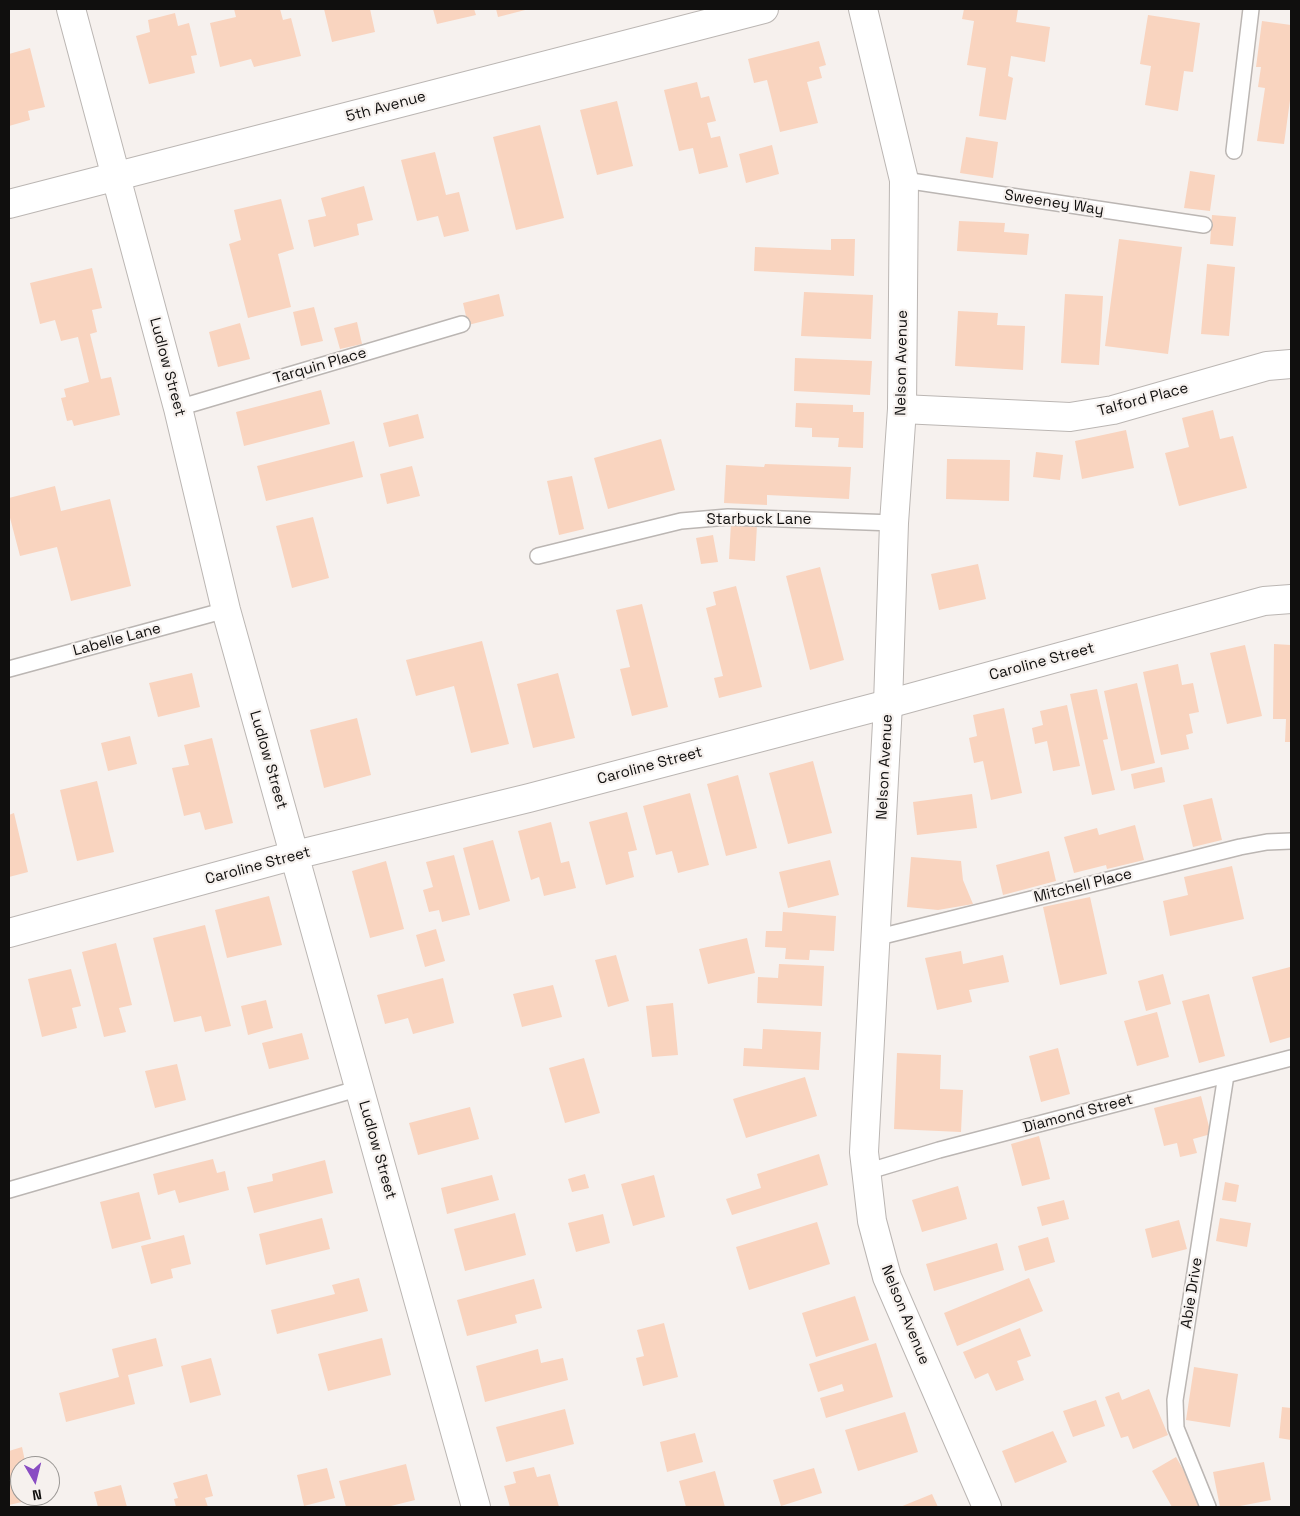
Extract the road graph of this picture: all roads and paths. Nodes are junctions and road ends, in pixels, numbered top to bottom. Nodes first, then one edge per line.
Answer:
1 (71, 9) edge
2 (764, 9) edge
3 (863, 9) edge
4 (1251, 9) edge
5 (1234, 151) dead end
6 (117, 176) junction
7 (904, 180) junction
8 (9, 204) edge
9 (1204, 225) dead end
10 (462, 324) dead end
11 (1291, 364) edge
12 (178, 408) junction
13 (902, 409) junction
14 (894, 523) junction
15 (538, 556) dead end
16 (1291, 599) edge
17 (226, 610) junction
18 (9, 670) edge
19 (888, 704) junction
20 (1291, 842) edge
21 (295, 855) junction
22 (9, 933) edge
23 (876, 938) junction
24 (1291, 1058) edge
25 (1226, 1075) junction
26 (360, 1088) junction
27 (866, 1172) junction
28 (9, 1190) edge
29 (476, 1507) edge
30 (986, 1507) edge
31 (1208, 1507) edge

1 - 6 street, Ludlow Street
2 - 6 street, 5th Avenue
3 - 7 street, Nelson Avenue
4 - 5 lane
6 - 8 street, 5th Avenue
6 - 12 street, Ludlow Street
7 - 9 lane, Sweeney Way
7 - 13 street, Nelson Avenue
10 - 12 lane, Tarquin Place
11 - 13 street, Talford Place
12 - 17 street, Ludlow Street
13 - 14 street, Nelson Avenue
14 - 15 lane, Starbuck Lane
14 - 19 street, Nelson Avenue
16 - 19 street, Caroline Street
17 - 18 lane, Labelle Lane
17 - 21 street, Ludlow Street
19 - 21 street, Caroline Street
19 - 23 street, Nelson Avenue
20 - 23 lane, Mitchell Place
21 - 22 street, Caroline Street
21 - 26 street, Ludlow Street
23 - 27 street, Nelson Avenue
24 - 25 lane, Diamond Street
25 - 27 lane, Diamond Street
25 - 31 lane, Abie Drive
26 - 28 lane
26 - 29 street, Ludlow Street
27 - 30 street, Nelson Avenue

